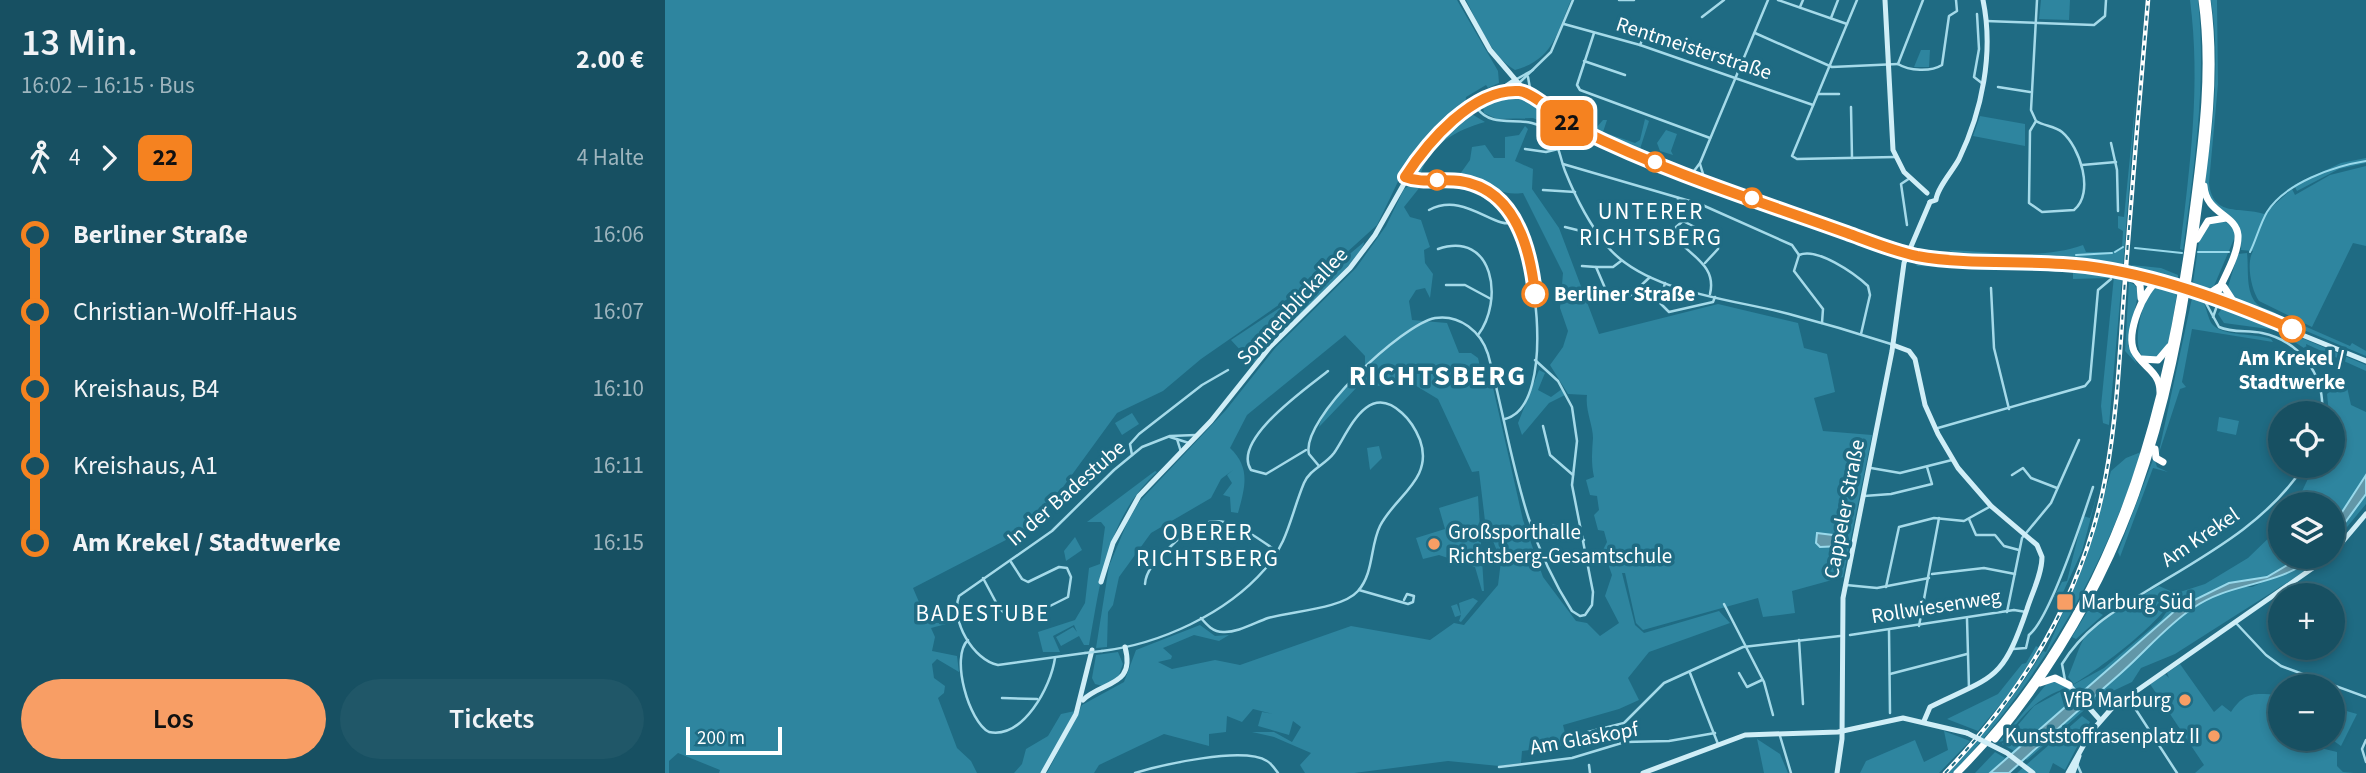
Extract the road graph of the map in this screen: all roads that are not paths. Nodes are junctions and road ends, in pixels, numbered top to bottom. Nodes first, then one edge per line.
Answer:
1 (1462, 0) edge
2 (1573, 0) edge
3 (1619, 0) edge
4 (1634, 0) edge
5 (1724, 0) edge
6 (1768, 0) edge
7 (1778, 0) edge
8 (1803, 0) edge
9 (1838, 0) edge
10 (1857, 0) edge
11 (1885, 0) edge
12 (1923, 0) edge
13 (1956, 0) edge
14 (1983, 0) edge
15 (2037, 0) edge
16 (2106, 0) edge
17 (2204, 0) edge
18 (1800, 7) junction
19 (1977, 14) dead end
20 (1702, 17) dead end
21 (1831, 18) junction
22 (1986, 21) junction
23 (2033, 23) junction
24 (1563, 24) junction
25 (1847, 24) junction
26 (1653, 29) dead end
27 (1594, 32) junction
28 (1755, 33) junction
29 (1640, 45) junction
30 (1584, 61) junction
31 (1898, 64) junction
32 (1830, 66) junction
33 (1887, 66) junction
34 (1533, 69) junction
35 (1506, 70) junction
36 (1525, 73) junction
37 (1625, 75) dead end
38 (1528, 77) junction
39 (1736, 78) junction
40 (1516, 82) junction
41 (1983, 84) junction
42 (1999, 87) dead end
43 (1504, 90) junction
44 (1526, 92) junction
45 (2031, 92) junction
46 (1818, 94) junction
47 (1839, 94) dead end
48 (1532, 97) junction
49 (1814, 105) junction
50 (1476, 106) junction
51 (1851, 107) dead end
52 (2036, 121) junction
53 (1710, 138) junction
54 (2111, 143) dead end
55 (1525, 149) dead end
56 (1558, 149) junction
57 (1895, 157) junction
58 (1852, 158) junction
59 (2204, 160) junction
60 (2116, 162) junction
61 (1563, 164) junction
62 (2082, 165) junction
63 (1700, 166) junction
64 (1694, 176) junction
65 (1405, 177) junction
66 (1910, 178) junction
67 (1709, 182) junction
68 (1543, 190) dead end
69 (1575, 192) junction
70 (1927, 193) junction
71 (1936, 193) junction
72 (1678, 198) junction
73 (1930, 202) junction
74 (1429, 210) dead end
75 (2118, 211) dead end
76 (2227, 219) junction
77 (1683, 221) junction
78 (1515, 222) junction
79 (1907, 225) dead end
80 (1565, 227) dead end
81 (1596, 228) junction
82 (1438, 249) dead end
83 (1908, 253) junction
84 (2193, 254) junction
85 (1799, 255) junction
86 (1623, 260) junction
87 (1705, 263) junction
88 (1582, 266) dead end
89 (1595, 267) junction
90 (2137, 276) junction
91 (1650, 277) junction
92 (2111, 279) dead end
93 (2159, 281) junction
94 (1665, 283) junction
95 (1446, 285) dead end
96 (2222, 285) junction
97 (1991, 288) dead end
98 (2144, 289) junction
99 (2199, 293) junction
100 (1710, 295) junction
101 (1715, 296) junction
102 (1491, 299) junction
103 (2217, 300) junction
104 (2237, 307) junction
105 (2210, 310) junction
106 (2213, 320) junction
107 (1822, 323) junction
108 (1861, 334) junction
109 (2175, 334) junction
110 (1478, 335) junction
111 (1893, 345) junction
112 (2138, 357) junction
113 (1535, 360) junction
114 (2366, 361) edge
115 (1228, 370) dead end
116 (1328, 371) dead end
117 (2320, 401) edge
118 (2160, 403) junction
119 (2009, 409) junction
120 (1505, 419) junction
121 (1543, 426) dead end
122 (1935, 428) junction
123 (1199, 434) junction
124 (1183, 436) junction
125 (1166, 437) junction
126 (1177, 439) junction
127 (2079, 440) dead end
128 (2155, 441) junction
129 (1190, 443) junction
130 (1307, 450) junction
131 (1181, 452) junction
132 (1132, 455) junction
133 (1952, 460) junction
134 (2162, 462) dead end
135 (1319, 466) junction
136 (1927, 467) junction
137 (1868, 468) junction
138 (1573, 475) junction
139 (2012, 475) dead end
140 (2294, 478) edge
141 (2057, 488) junction
142 (2093, 488) dead end
143 (1864, 496) junction
144 (1990, 506) junction
145 (2366, 514) edge
146 (1938, 518) junction
147 (1969, 519) junction
148 (1553, 526) dead end
149 (2024, 535) junction
150 (2345, 539) edge
151 (1584, 540) junction
152 (2019, 550) junction
153 (1278, 552) junction
154 (1011, 562) junction
155 (2311, 569) edge
156 (2015, 574) junction
157 (1929, 576) junction
158 (983, 578) junction
159 (1101, 582) dead end
160 (1145, 584) dead end
161 (1846, 585) junction
162 (1886, 587) junction
163 (1359, 590) junction
164 (1404, 600) dead end
165 (1724, 604) dead end
166 (2007, 612) junction
167 (2025, 612) junction
168 (1201, 618) junction
169 (1967, 619) junction
170 (2236, 623) junction
171 (1919, 626) junction
172 (1889, 631) junction
173 (2020, 631) junction
174 (1850, 635) dead end
175 (1840, 636) junction
176 (2029, 636) junction
177 (969, 640) junction
178 (1798, 640) junction
179 (1125, 647) junction
180 (1743, 647) junction
181 (2013, 649) junction
182 (1092, 650) dead end
183 (1967, 654) junction
184 (1055, 658) junction
185 (1690, 673) junction
186 (1739, 673) dead end
187 (1890, 674) junction
188 (1762, 680) junction
189 (2065, 681) junction
190 (2036, 685) junction
191 (1084, 686) junction
192 (1969, 689) junction
193 (1097, 690) junction
194 (2127, 696) junction
195 (2366, 696) edge
196 (1002, 698) dead end
197 (1037, 699) junction
198 (1080, 702) junction
199 (1803, 704) dead end
200 (2112, 708) junction
201 (2089, 709) junction
202 (1890, 713) dead end
203 (1773, 715) dead end
204 (2100, 720) junction
205 (1924, 721) junction
206 (1623, 724) junction
207 (1842, 732) junction
208 (1715, 733) junction
209 (1580, 734) dead end
210 (1780, 736) junction
211 (2366, 740) edge
212 (1625, 742) junction
213 (1718, 744) junction
214 (2080, 752) junction
215 (2366, 762) edge
216 (2077, 764) junction
217 (1590, 765) dead end
218 (1499, 767) dead end
219 (1043, 773) edge
220 (1135, 773) edge
221 (1278, 773) edge
222 (1590, 773) edge
223 (1643, 773) edge
224 (1791, 773) edge
225 (1836, 773) edge
226 (1957, 773) edge
227 (1963, 773) edge
228 (2032, 773) edge
229 (2070, 773) edge
230 (2081, 773) edge
231 (2177, 773) edge

1 - 35 main road
2 - 24 street
3 - 4 street
5 - 20 street
6 - 28 street
7 - 18 street
8 - 18 street
9 - 21 street
10 - 25 street
11 - 33 main road
12 - 31 street
13 - 31 street
14 - 22 main road, Cappeler Straße
15 - 23 street
16 - 23 street
17 - 59 highway
17 - 109 highway
18 - 21 street
19 - 41 street
21 - 25 street
22 - 23 street
22 - 41 main road, Cappeler Straße
23 - 45 street
24 - 27 street, Rentmeisterstraße
24 - 34 street
25 - 32 street
26 - 29 street
27 - 29 street, Rentmeisterstraße
27 - 30 street
28 - 32 street
28 - 39 street
29 - 39 street, Rentmeisterstraße
30 - 37 street
30 - 53 street
31 - 33 street
32 - 33 street
32 - 46 street
33 - 57 main road
34 - 36 street
34 - 38 street
35 - 36 street
35 - 40 main road
35 - 43 main road
36 - 40 street
38 - 40 street
38 - 48 street
39 - 49 street, Rentmeisterstraße
39 - 53 street
40 - 43 main road, Sonnenblickallee
40 - 44 main road
41 - 71 main road, Cappeler Straße
42 - 45 street
43 - 44 main road
43 - 50 main road, Sonnenblickallee
44 - 48 main road
45 - 52 street
46 - 47 street
46 - 49 street
48 - 64 main road
49 - 58 street
50 - 56 street
50 - 65 main road, Sonnenblickallee
51 - 58 street
52 - 62 street
52 - 62 street
53 - 63 street
54 - 60 street
55 - 56 street
56 - 61 street
57 - 58 street
57 - 66 main road
59 - 76 highway
59 - 84 highway
60 - 62 street
60 - 75 street
61 - 69 street
61 - 72 street
63 - 64 street
63 - 67 street
64 - 67 main road
65 - 78 street
65 - 123 main road, Sonnenblickallee
66 - 70 main road
66 - 79 street
67 - 83 main road
68 - 69 street
69 - 81 street
70 - 71 main road
70 - 73 main road
71 - 73 main road, Cappeler Straße
72 - 77 street
72 - 85 street
73 - 83 main road, Cappeler Straße
74 - 78 street
76 - 84 highway
76 - 96 highway
77 - 87 street
77 - 87 street
78 - 113 street
80 - 81 street
81 - 86 street
82 - 102 street
83 - 90 main road, bridge
83 - 111 main road, Cappeler Straße
84 - 128 highway
85 - 107 street
85 - 108 street
86 - 89 street
86 - 91 street
87 - 100 street
88 - 89 street
89 - 91 street
90 - 93 main road
90 - 98 highway
91 - 94 street
92 - 119 street
93 - 98 highway
93 - 99 main road, bridge
94 - 100 street
94 - 101 street
95 - 102 street
96 - 99 highway
96 - 103 highway
96 - 104 highway
97 - 119 street
98 - 112 highway
99 - 103 main road
99 - 105 street
100 - 101 street
101 - 107 street
102 - 110 street
103 - 104 main road
103 - 105 street
103 - 106 street
104 - 114 main road
105 - 106 street
106 - 117 street
107 - 108 street
108 - 111 street
109 - 112 highway
109 - 118 highway
110 - 120 street
110 - 130 street
111 - 122 main road
111 - 137 main road, Cappeler Straße
112 - 118 highway
113 - 120 street
113 - 138 street
115 - 132 street
116 - 130 street
118 - 226 highway
119 - 122 street
120 - 151 street
121 - 138 street
122 - 133 main road
123 - 124 street, In der Badestube
123 - 129 main road, Sonnenblickallee
124 - 125 street, In der Badestube
124 - 129 street
125 - 126 street
125 - 132 street, In der Badestube
126 - 129 street
126 - 131 street
127 - 141 street
128 - 134 highway
128 - 190 highway
129 - 131 main road, Sonnenblickallee
130 - 135 street
131 - 159 main road, Sonnenblickallee
132 - 154 street, In der Badestube
133 - 136 street
133 - 144 main road
135 - 153 street, In der Badestube
135 - 163 street, In der Badestube
136 - 137 street
136 - 143 street
137 - 143 main road, Cappeler Straße
138 - 151 street
139 - 141 street
140 - 189 street, Am Krekel
141 - 149 street
142 - 176 street
143 - 161 main road, Cappeler Straße
144 - 147 street
144 - 149 main road
145 - 150 main road
146 - 147 street
146 - 157 street
146 - 162 street
147 - 152 street
148 - 151 street
149 - 152 street
149 - 167 main road
152 - 156 street
153 - 160 street
153 - 168 street, In der Badestube
154 - 158 street, In der Badestube
154 - 158 street
155 - 170 main road
156 - 157 street
156 - 166 street
157 - 162 street
157 - 171 street
158 - 177 street, In der Badestube
161 - 162 street
161 - 175 main road, Cappeler Straße
163 - 164 street
163 - 168 street
165 - 180 street
166 - 167 street, Rollwiesenweg
166 - 169 street, Rollwiesenweg
167 - 173 main road
168 - 179 street, In der Badestube
169 - 171 street, Rollwiesenweg
169 - 183 street
170 - 194 main road
170 - 195 street
171 - 172 street, Rollwiesenweg
172 - 174 street, Rollwiesenweg
172 - 187 street
173 - 176 street
173 - 181 main road
175 - 178 street
175 - 207 main road, Cappeler Straße
176 - 181 street
177 - 184 street, In der Badestube
177 - 197 street
178 - 180 street
178 - 199 street
179 - 184 street, In der Badestube, bridge
179 - 193 main road
180 - 185 street
180 - 188 street
181 - 192 main road
182 - 191 main road
183 - 187 street
183 - 192 street
184 - 197 street
185 - 206 street
185 - 208 street
186 - 188 street
187 - 202 street
188 - 203 street
189 - 190 highway
189 - 201 main road
190 - 227 highway
191 - 193 main road
191 - 198 main road
192 - 205 main road
193 - 198 main road
194 - 200 main road
194 - 231 street
196 - 197 street
198 - 219 main road
200 - 201 main road
200 - 204 main road
201 - 204 main road
204 - 214 main road
205 - 207 main road
205 - 228 main road, bridge
206 - 209 street
206 - 212 street
207 - 210 main road
207 - 225 main road, Cappeler Straße
208 - 212 street, Am Glaskopf
208 - 213 street
210 - 213 main road
210 - 224 street
211 - 215 street
212 - 218 street, Am Glaskopf
213 - 223 main road
214 - 216 main road
214 - 229 main road
216 - 229 main road
216 - 230 street
217 - 222 street
220 - 221 street

